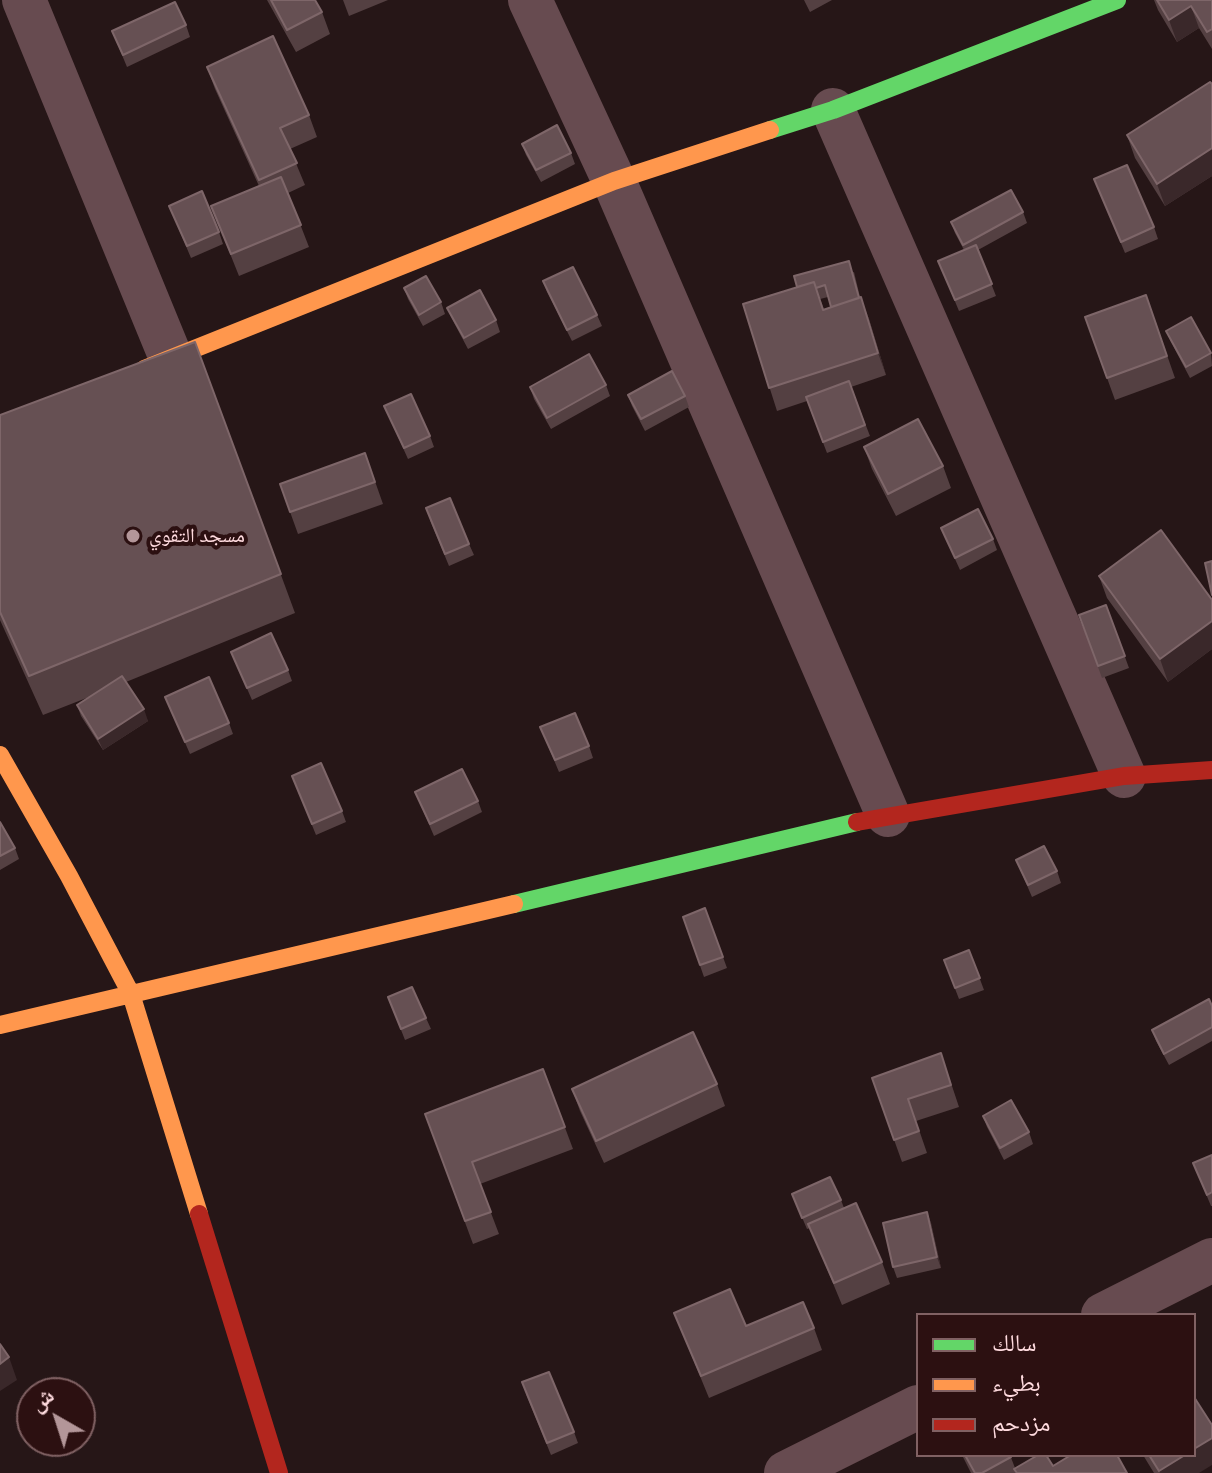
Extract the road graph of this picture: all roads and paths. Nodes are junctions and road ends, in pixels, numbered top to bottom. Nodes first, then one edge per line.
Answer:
1 (24, 0) edge
2 (530, 0) edge
3 (1117, 0) edge
4 (833, 110) junction
5 (614, 181) junction
6 (171, 358) junction
7 (128, 375) edge
8 (0, 755) edge
9 (1212, 770) edge
10 (1124, 776) junction
11 (888, 815) junction
12 (131, 994) junction
13 (0, 1025) edge
14 (1212, 1260) edge
15 (1107, 1313) edge
16 (916, 1408) edge
17 (279, 1473) edge
18 (786, 1473) edge

1 - 6 street
2 - 5 street
3 - 4 street
4 - 5 street
4 - 10 street
5 - 6 street
5 - 11 street
6 - 7 street
8 - 12 street
9 - 10 street
10 - 11 street
11 - 12 street
12 - 13 street
12 - 17 street
14 - 15 street
16 - 18 street

